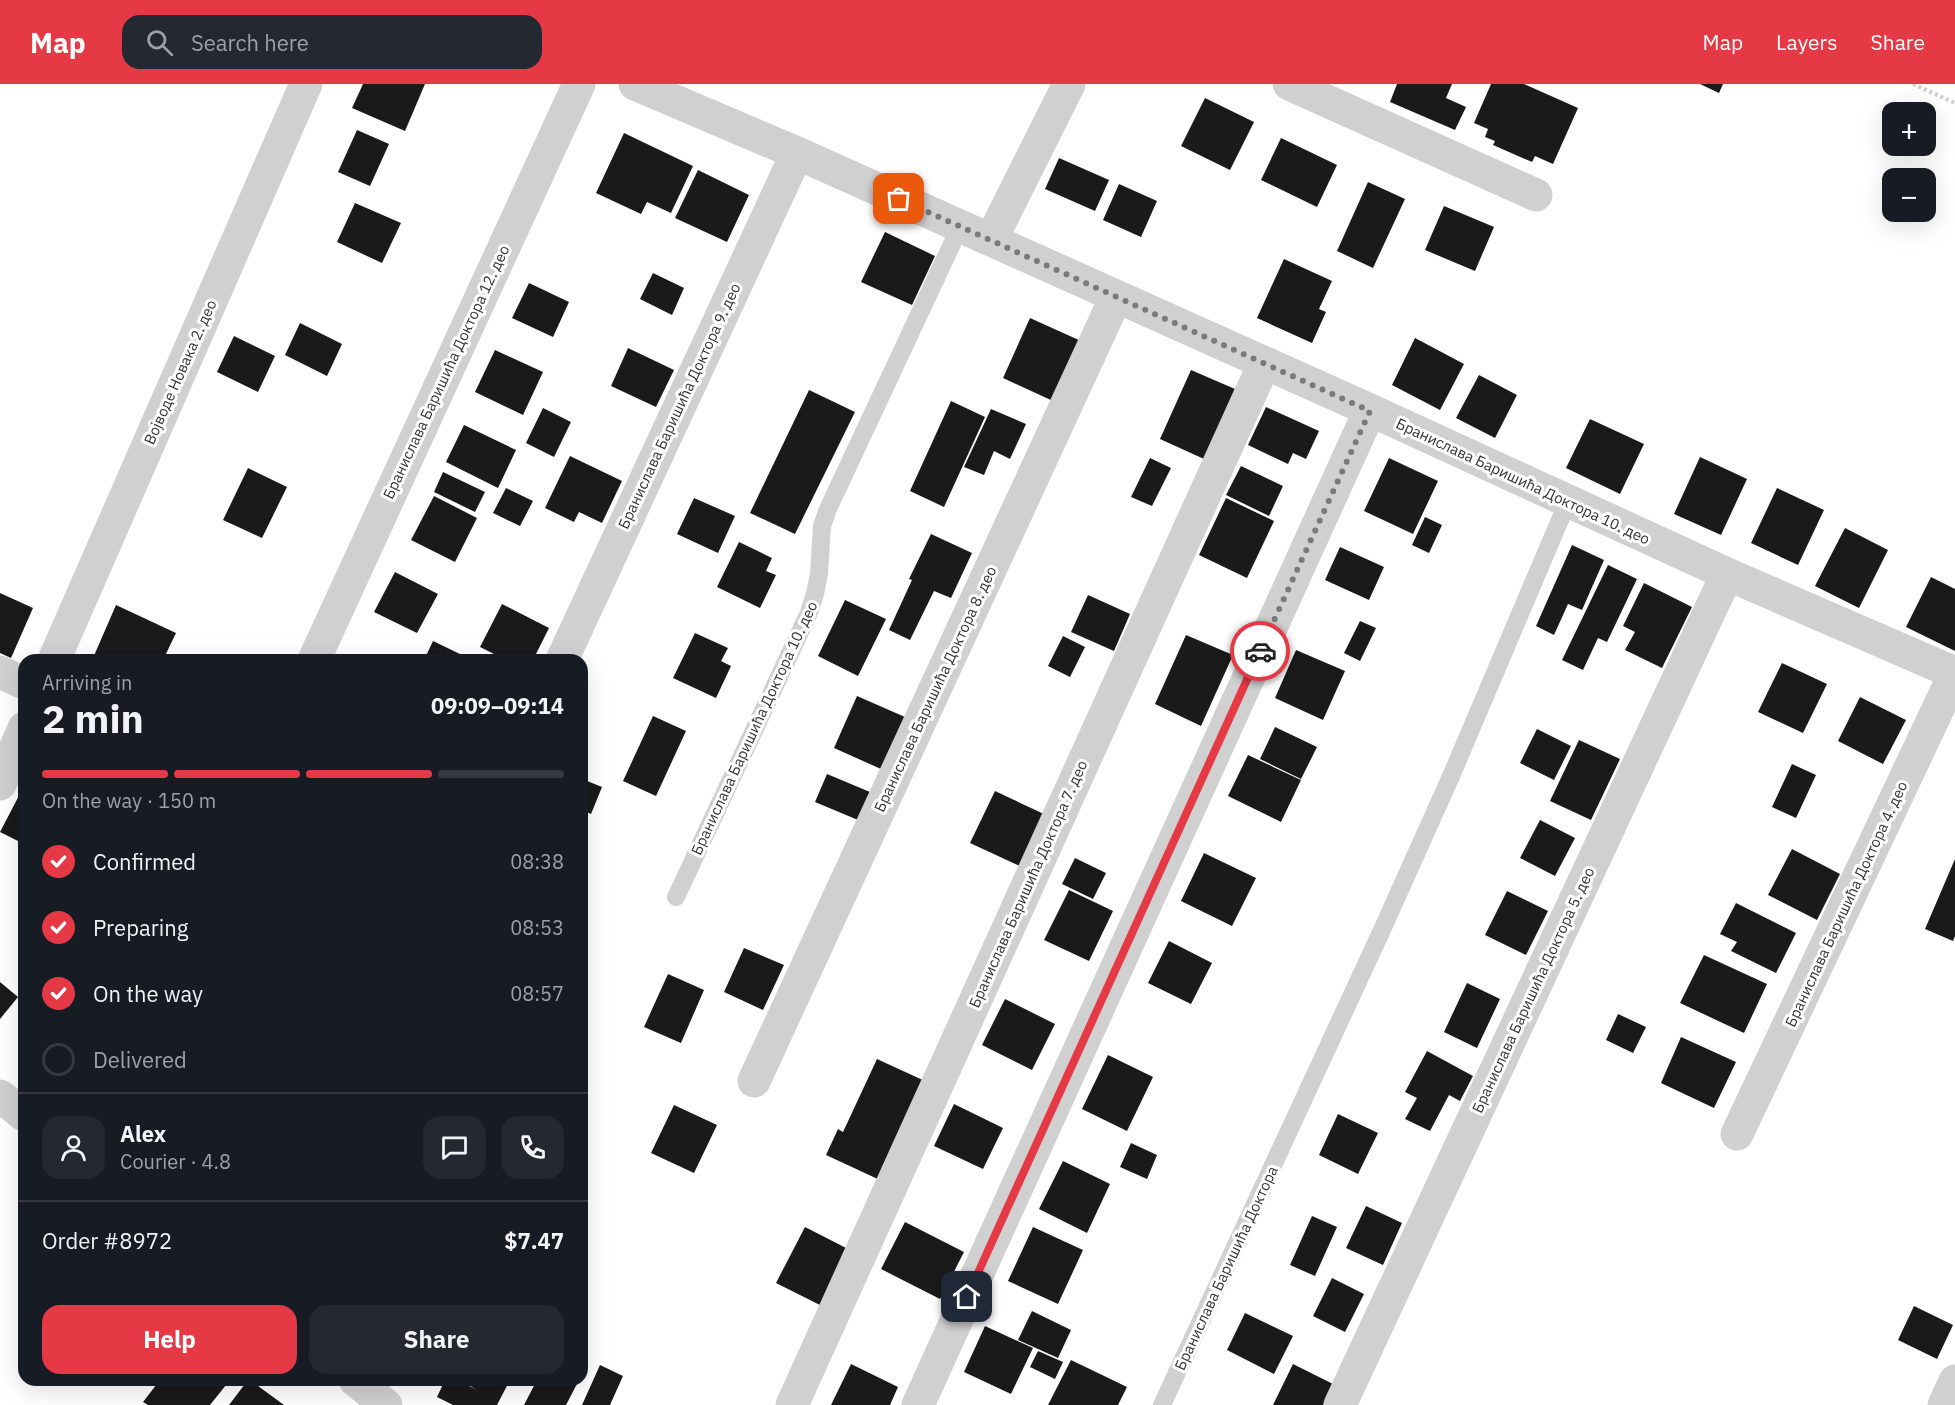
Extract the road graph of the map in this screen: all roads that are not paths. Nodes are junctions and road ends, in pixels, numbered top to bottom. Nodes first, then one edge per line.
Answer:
1 (306, 84) edge
2 (579, 84) edge
3 (635, 84) edge
4 (1069, 84) edge
5 (1289, 84) edge
6 (797, 153) junction
7 (1536, 195) dead end
8 (960, 227) junction
9 (991, 240) junction
10 (1116, 297) junction
11 (1264, 364) junction
12 (1370, 411) junction
13 (1568, 501) junction
14 (1727, 574) junction
15 (57, 654) edge
16 (317, 654) edge
17 (565, 654) edge
18 (0, 672) edge
19 (1955, 673) edge
20 (18, 680) edge
21 (18, 742) edge
22 (0, 784) edge
23 (676, 897) dead end
24 (754, 1081) dead end
25 (0, 1097) edge
26 (18, 1110) edge
27 (1737, 1134) dead end
28 (1955, 1381) edge
29 (362, 1386) edge
30 (386, 1405) edge
31 (792, 1405) edge
32 (918, 1405) edge
33 (1162, 1405) edge
34 (1340, 1405) edge
35 (1944, 1405) edge

1 - 15 street, Војводе Новака 2. део
2 - 16 street, Бранислава Баришића Доктора 12. део
3 - 6 street, Бранислава Баришића Доктора 10. део
4 - 9 street
5 - 7 street
6 - 8 street, Бранислава Баришића Доктора 10. део
6 - 17 street, Бранислава Баришића Доктора 9. део
8 - 9 street, Бранислава Баришића Доктора 10. део
8 - 23 lane, Бранислава Баришића Доктора 10. део
9 - 10 street, Бранислава Баришића Доктора 10. део
10 - 11 street, Бранислава Баришића Доктора 10. део
10 - 24 street, Бранислава Баришића Доктора 8. део
11 - 12 street, Бранислава Баришића Доктора 10. део
11 - 31 street, Бранислава Баришића Доктора 7. део
12 - 13 street, Бранислава Баришића Доктора 10. део
12 - 32 street
13 - 14 street, Бранислава Баришића Доктора 10. део
13 - 33 lane, Бранислава Баришића Доктора
14 - 19 street, Бранислава Баришића Доктора 10. део
14 - 34 street, Бранислава Баришића Доктора 5. део
18 - 20 street
19 - 27 street, Бранислава Баришића Доктора 4. део
21 - 22 street
25 - 26 street
28 - 35 street
29 - 30 street

